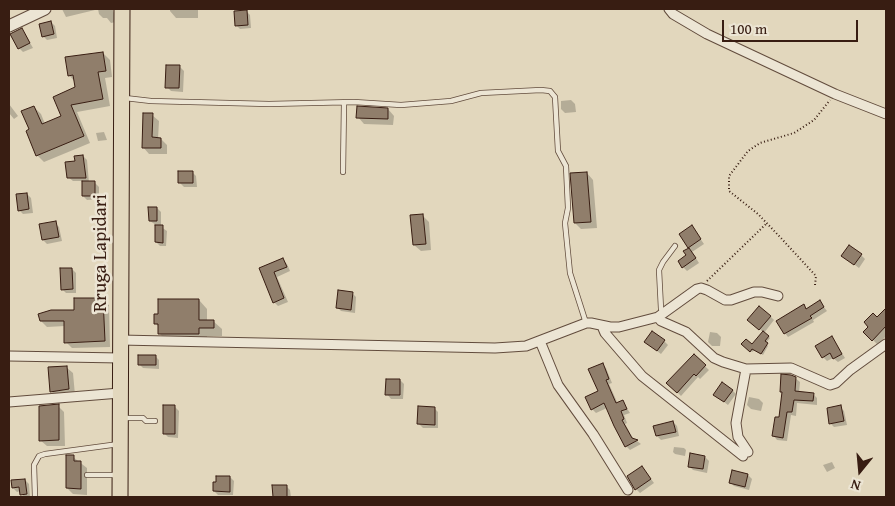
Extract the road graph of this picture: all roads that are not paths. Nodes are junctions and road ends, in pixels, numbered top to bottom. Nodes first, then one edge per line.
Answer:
1 (45, 9) edge
2 (122, 9) edge
3 (669, 9) edge
4 (9, 26) edge
5 (122, 97) junction
6 (344, 103) junction
7 (886, 114) edge
8 (343, 172) dead end
9 (675, 246) dead end
10 (778, 296) dead end
11 (661, 316) junction
12 (586, 323) junction
13 (602, 326) junction
14 (120, 340) junction
15 (540, 341) junction
16 (886, 344) edge
17 (9, 356) edge
18 (120, 358) junction
19 (746, 369) junction
20 (120, 393) junction
21 (9, 402) edge
22 (120, 418) junction
23 (155, 421) dead end
24 (120, 444) junction
25 (87, 475) dead end
26 (120, 475) junction
27 (628, 490) dead end
28 (35, 497) edge
29 (120, 497) edge

1 - 4 street
2 - 5 main road, Rruga Lapidari
3 - 7 street
5 - 6 lane
5 - 14 main road, Rruga Lapidari
6 - 8 lane
6 - 12 lane
9 - 11 lane
10 - 11 street
11 - 13 street
11 - 19 street
12 - 13 street
12 - 15 street
13 - 19 street
14 - 15 street
14 - 18 main road, Rruga Lapidari
15 - 27 street
16 - 19 street
17 - 18 street
18 - 20 main road, Rruga Lapidari
20 - 21 street
20 - 22 main road, Rruga Lapidari
22 - 23 lane
22 - 24 main road, Rruga Lapidari
24 - 26 main road, Rruga Lapidari
24 - 28 lane
25 - 26 lane
26 - 29 main road, Rruga Lapidari

